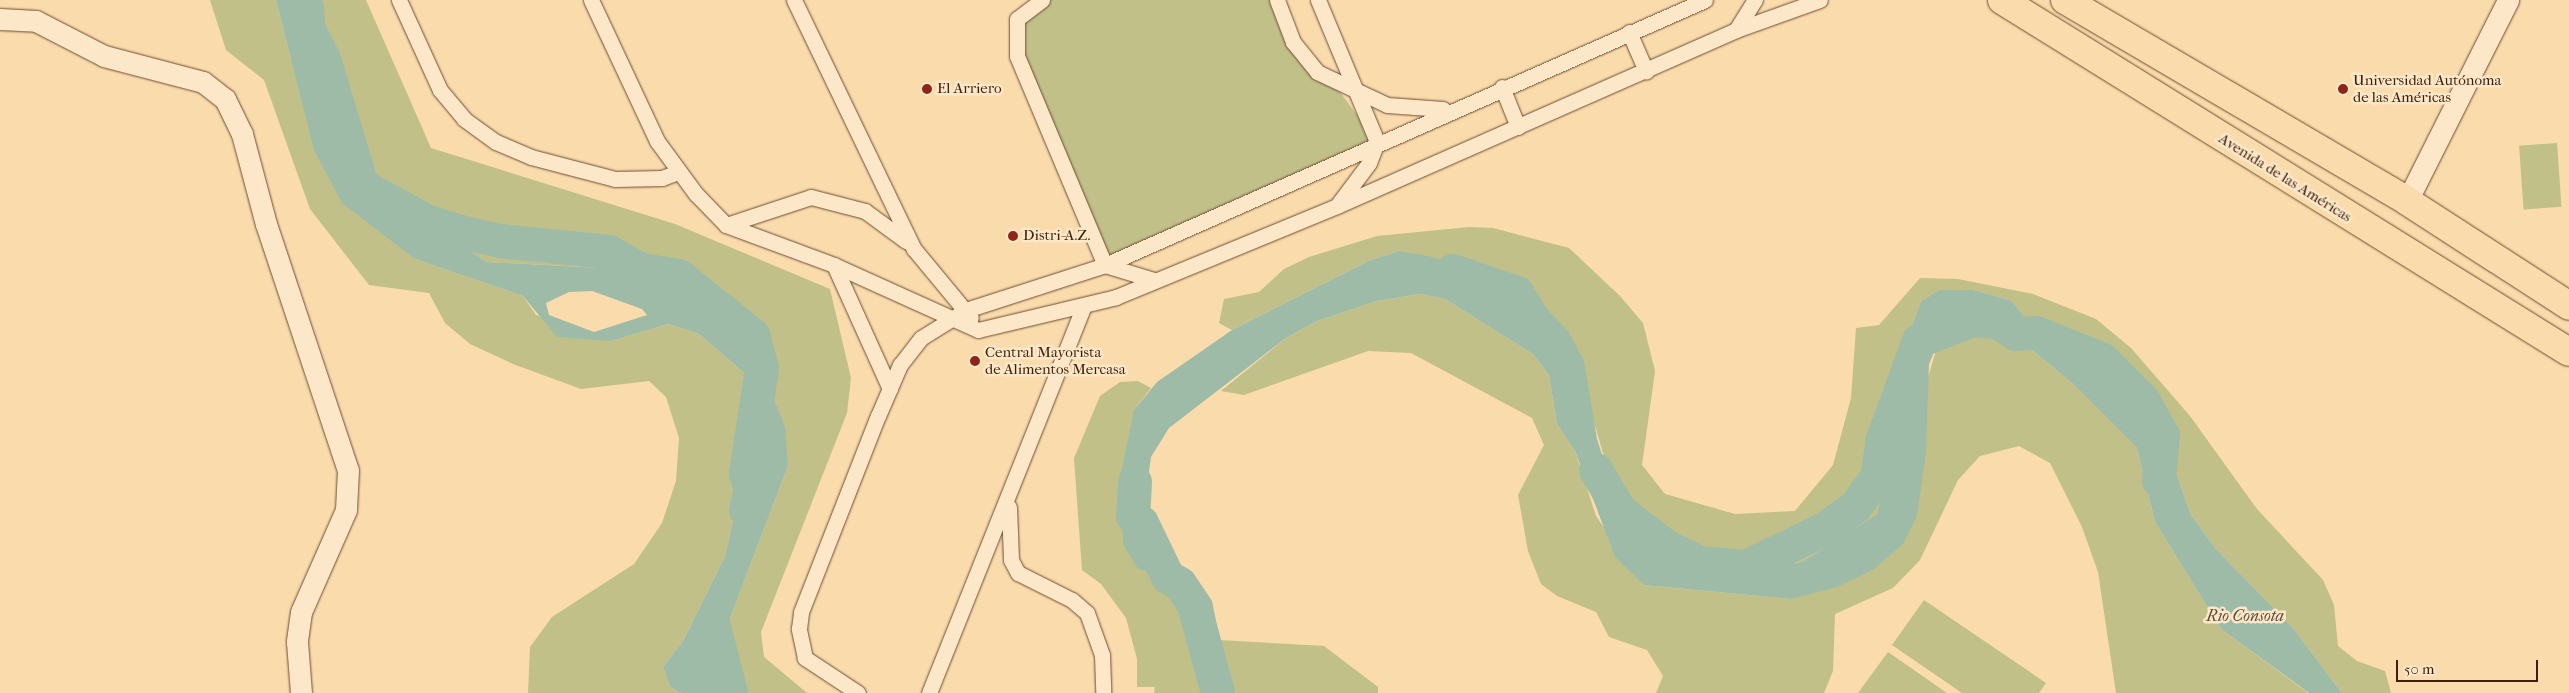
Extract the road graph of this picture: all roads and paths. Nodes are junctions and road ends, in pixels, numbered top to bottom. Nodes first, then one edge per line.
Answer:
1 (399, 0) edge
2 (591, 0) edge
3 (794, 0) edge
4 (1042, 0) edge
5 (1277, 0) edge
6 (1318, 0) edge
7 (1705, 0) edge
8 (1756, 0) edge
9 (1820, 0) edge
10 (2002, 0) edge
11 (2065, 0) edge
12 (2508, 0) edge
13 (0, 19) edge
14 (1736, 30) junction
15 (1629, 32) junction
16 (1646, 71) junction
17 (1334, 84) junction
18 (1502, 87) junction
19 (1356, 92) junction
20 (1452, 109) junction
21 (1518, 127) junction
22 (1377, 142) junction
23 (678, 172) junction
24 (2406, 201) junction
25 (1337, 206) junction
26 (726, 225) junction
27 (914, 249) junction
28 (834, 265) junction
29 (1104, 265) junction
30 (1154, 280) junction
31 (1084, 306) junction
32 (2569, 306) edge
33 (966, 310) junction
34 (949, 318) junction
35 (978, 330) junction
36 (2569, 352) edge
37 (890, 389) junction
38 (1012, 490) junction
39 (301, 693) edge
40 (858, 693) edge
41 (929, 693) edge
42 (1103, 693) edge

1 - 23 street
2 - 23 street
3 - 27 street
4 - 29 street
5 - 17 street
6 - 19 street
7 - 15 street
8 - 14 street
9 - 14 street
10 - 36 highway, Avenida de las Américas
11 - 24 highway
12 - 24 street
13 - 39 street
14 - 16 street
15 - 16 street
15 - 18 street
16 - 21 street
17 - 19 street
17 - 22 street
18 - 20 street
18 - 21 street
19 - 20 street
19 - 22 street
20 - 22 street
21 - 25 street
22 - 25 street
22 - 29 street
23 - 26 street
24 - 32 highway
25 - 30 street
26 - 27 street
26 - 28 street
27 - 33 street
28 - 34 street
28 - 37 street
29 - 30 street
29 - 33 street
30 - 31 street
31 - 35 street
31 - 38 street
33 - 34 street
33 - 35 street
34 - 35 street
34 - 37 street
37 - 40 street
38 - 41 street
38 - 42 street

